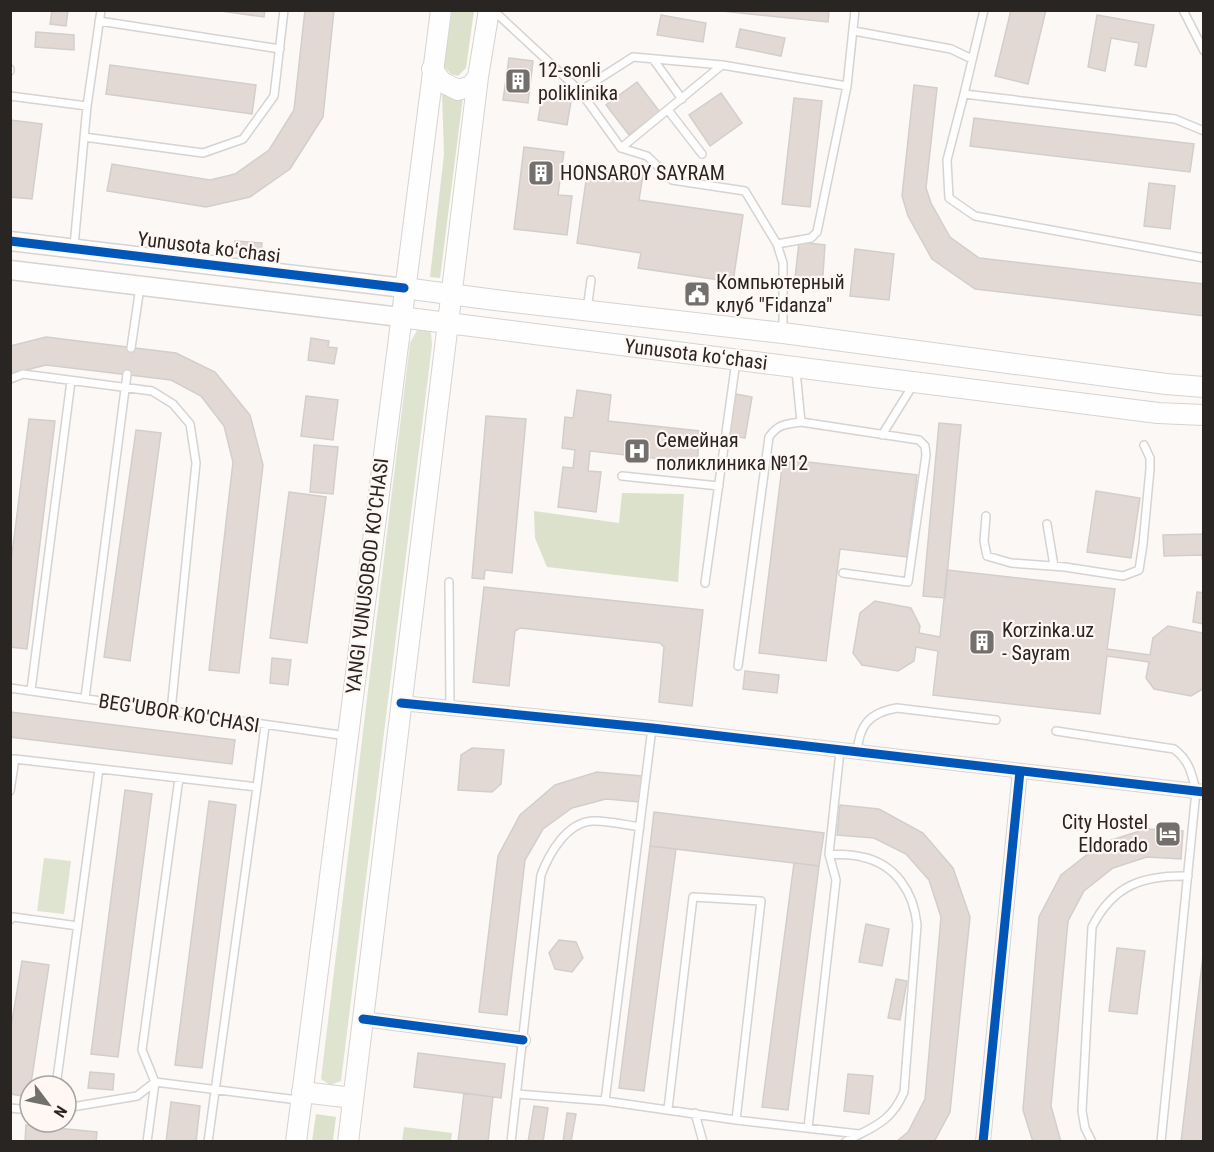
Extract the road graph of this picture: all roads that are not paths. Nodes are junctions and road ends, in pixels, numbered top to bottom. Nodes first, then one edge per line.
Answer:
1 (101, 10) edge
2 (284, 10) edge
3 (441, 10) edge
4 (491, 10) edge
5 (855, 10) edge
6 (984, 10) edge
7 (1183, 10) edge
8 (99, 21) junction
9 (854, 31) junction
10 (280, 49) junction
11 (1203, 51) edge
12 (653, 59) junction
13 (972, 59) junction
14 (722, 65) junction
15 (432, 69) junction
16 (478, 77) junction
17 (847, 86) junction
18 (580, 91) junction
19 (964, 94) junction
20 (10, 96) edge
21 (682, 99) junction
22 (87, 106) junction
23 (668, 110) junction
24 (1203, 131) edge
25 (84, 137) junction
26 (621, 148) junction
27 (702, 154) dead end
28 (10, 241) edge
29 (777, 243) junction
30 (73, 249) junction
31 (1203, 258) edge
32 (10, 270) edge
33 (591, 280) dead end
34 (140, 285) junction
35 (404, 288) junction
36 (451, 294) junction
37 (587, 311) junction
38 (400, 317) junction
39 (448, 323) junction
40 (783, 333) junction
41 (131, 348) dead end
42 (736, 358) junction
43 (796, 366) junction
44 (127, 375) dead end
45 (10, 379) edge
46 (71, 381) junction
47 (915, 381) junction
48 (125, 387) junction
49 (1203, 387) edge
50 (1203, 415) edge
51 (801, 422) junction
52 (882, 435) junction
53 (1144, 445) dead end
54 (622, 476) dead end
55 (719, 486) junction
56 (986, 516) dead end
57 (1047, 524) dead end
58 (1054, 566) junction
59 (843, 573) dead end
60 (449, 582) dead end
61 (705, 583) dead end
62 (738, 666) dead end
63 (10, 688) edge
64 (31, 690) junction
65 (85, 698) junction
66 (401, 703) junction
67 (450, 708) junction
68 (171, 711) junction
69 (996, 720) dead end
70 (265, 726) junction
71 (652, 728) junction
72 (1056, 731) dead end
73 (347, 736) junction
74 (840, 751) junction
75 (857, 753) junction
76 (13, 759) edge
77 (99, 769) junction
78 (1020, 771) junction
79 (179, 778) junction
80 (257, 787) junction
81 (10, 791) edge
82 (1200, 792) edge
83 (640, 827) junction
84 (829, 854) junction
85 (1188, 876) junction
86 (10, 920) edge
87 (78, 926) junction
88 (363, 1019) junction
89 (523, 1040) junction
90 (58, 1074) edge
91 (155, 1082) junction
92 (214, 1089) junction
93 (517, 1094) junction
94 (301, 1096) junction
95 (353, 1098) junction
96 (605, 1101) junction
97 (78, 1105) edge
98 (668, 1109) junction
99 (696, 1113) junction
100 (736, 1120) junction
101 (808, 1128) junction
102 (860, 1134) junction
103 (147, 1142) edge
104 (208, 1142) edge
105 (296, 1142) edge
106 (348, 1142) edge
107 (511, 1142) edge
108 (703, 1142) edge
109 (844, 1142) edge
110 (983, 1142) edge
111 (1092, 1142) edge
112 (1161, 1142) edge

1 - 8 lane
2 - 10 lane
3 - 15 main road, YANGI YUNUSOBOD KO'CHASI
4 - 16 main road
4 - 18 lane
5 - 9 lane
6 - 13 lane
7 - 11 lane
8 - 10 lane
8 - 22 lane
9 - 13 lane
9 - 17 lane
10 - 25 lane
12 - 14 lane
12 - 18 lane
12 - 21 lane
13 - 19 lane
14 - 17 lane
14 - 21 lane
15 - 16 main road
15 - 35 main road, YANGI YUNUSOBOD KO'CHASI
16 - 36 main road
17 - 29 lane
18 - 26 lane
19 - 24 lane
19 - 31 lane
20 - 22 lane
21 - 23 lane
22 - 25 lane
23 - 26 lane
23 - 27 lane
25 - 30 lane
26 - 29 lane
28 - 30 street, Yunusota koʻchasi
29 - 40 lane
30 - 35 street, Yunusota koʻchasi
32 - 34 street, Yunusota koʻchasi
33 - 37 lane
34 - 38 street, Yunusota koʻchasi
34 - 41 lane
35 - 36 main road, Yunusota koʻchasi
35 - 38 main road, YANGI YUNUSOBOD KO'CHASI
36 - 37 main road, Yunusota koʻchasi
36 - 39 main road
37 - 40 main road, Yunusota koʻchasi
38 - 39 main road, Yunusota koʻchasi
38 - 73 main road, YANGI YUNUSOBOD KO'CHASI
39 - 42 main road, Yunusota koʻchasi
39 - 66 main road
40 - 49 main road, Yunusota koʻchasi
42 - 43 main road, Yunusota koʻchasi
42 - 55 lane
43 - 47 main road, Yunusota koʻchasi
43 - 51 lane
44 - 48 lane
45 - 46 lane
46 - 48 lane
46 - 64 lane
47 - 50 main road, Yunusota koʻchasi
47 - 52 lane
48 - 65 lane
48 - 68 lane
51 - 52 lane
51 - 62 lane
52 - 59 lane
53 - 58 lane
54 - 55 lane
55 - 61 lane
56 - 58 lane
57 - 58 lane
60 - 67 lane
63 - 64 lane, BEG'UBOR KO'CHASI
64 - 65 lane, BEG'UBOR KO'CHASI
65 - 68 lane, BEG'UBOR KO'CHASI
66 - 67 street
66 - 88 main road
67 - 71 street
68 - 70 lane, BEG'UBOR KO'CHASI
69 - 75 lane
70 - 73 lane, BEG'UBOR KO'CHASI
70 - 80 lane
71 - 74 street
71 - 83 lane
72 - 82 lane
73 - 94 main road, YANGI YUNUSOBOD KO'CHASI
74 - 75 street
74 - 84 lane
75 - 78 street
76 - 77 lane
76 - 81 lane
77 - 79 lane
77 - 87 lane
78 - 82 street
78 - 110 street
79 - 80 lane
79 - 91 lane
80 - 92 lane
82 - 85 lane
83 - 89 lane
83 - 96 lane
84 - 101 lane
84 - 102 lane
85 - 111 lane
85 - 112 lane
86 - 87 lane
87 - 90 lane
88 - 89 street
88 - 95 main road
89 - 93 lane
91 - 92 lane
91 - 97 lane
91 - 103 lane
92 - 94 lane
92 - 104 lane
93 - 96 lane
93 - 107 lane
94 - 95 main road
94 - 105 main road, YANGI YUNUSOBOD KO'CHASI
95 - 106 main road
96 - 98 lane
98 - 99 lane
98 - 100 lane
99 - 100 lane
99 - 108 lane
100 - 101 lane
101 - 102 lane
102 - 109 lane

